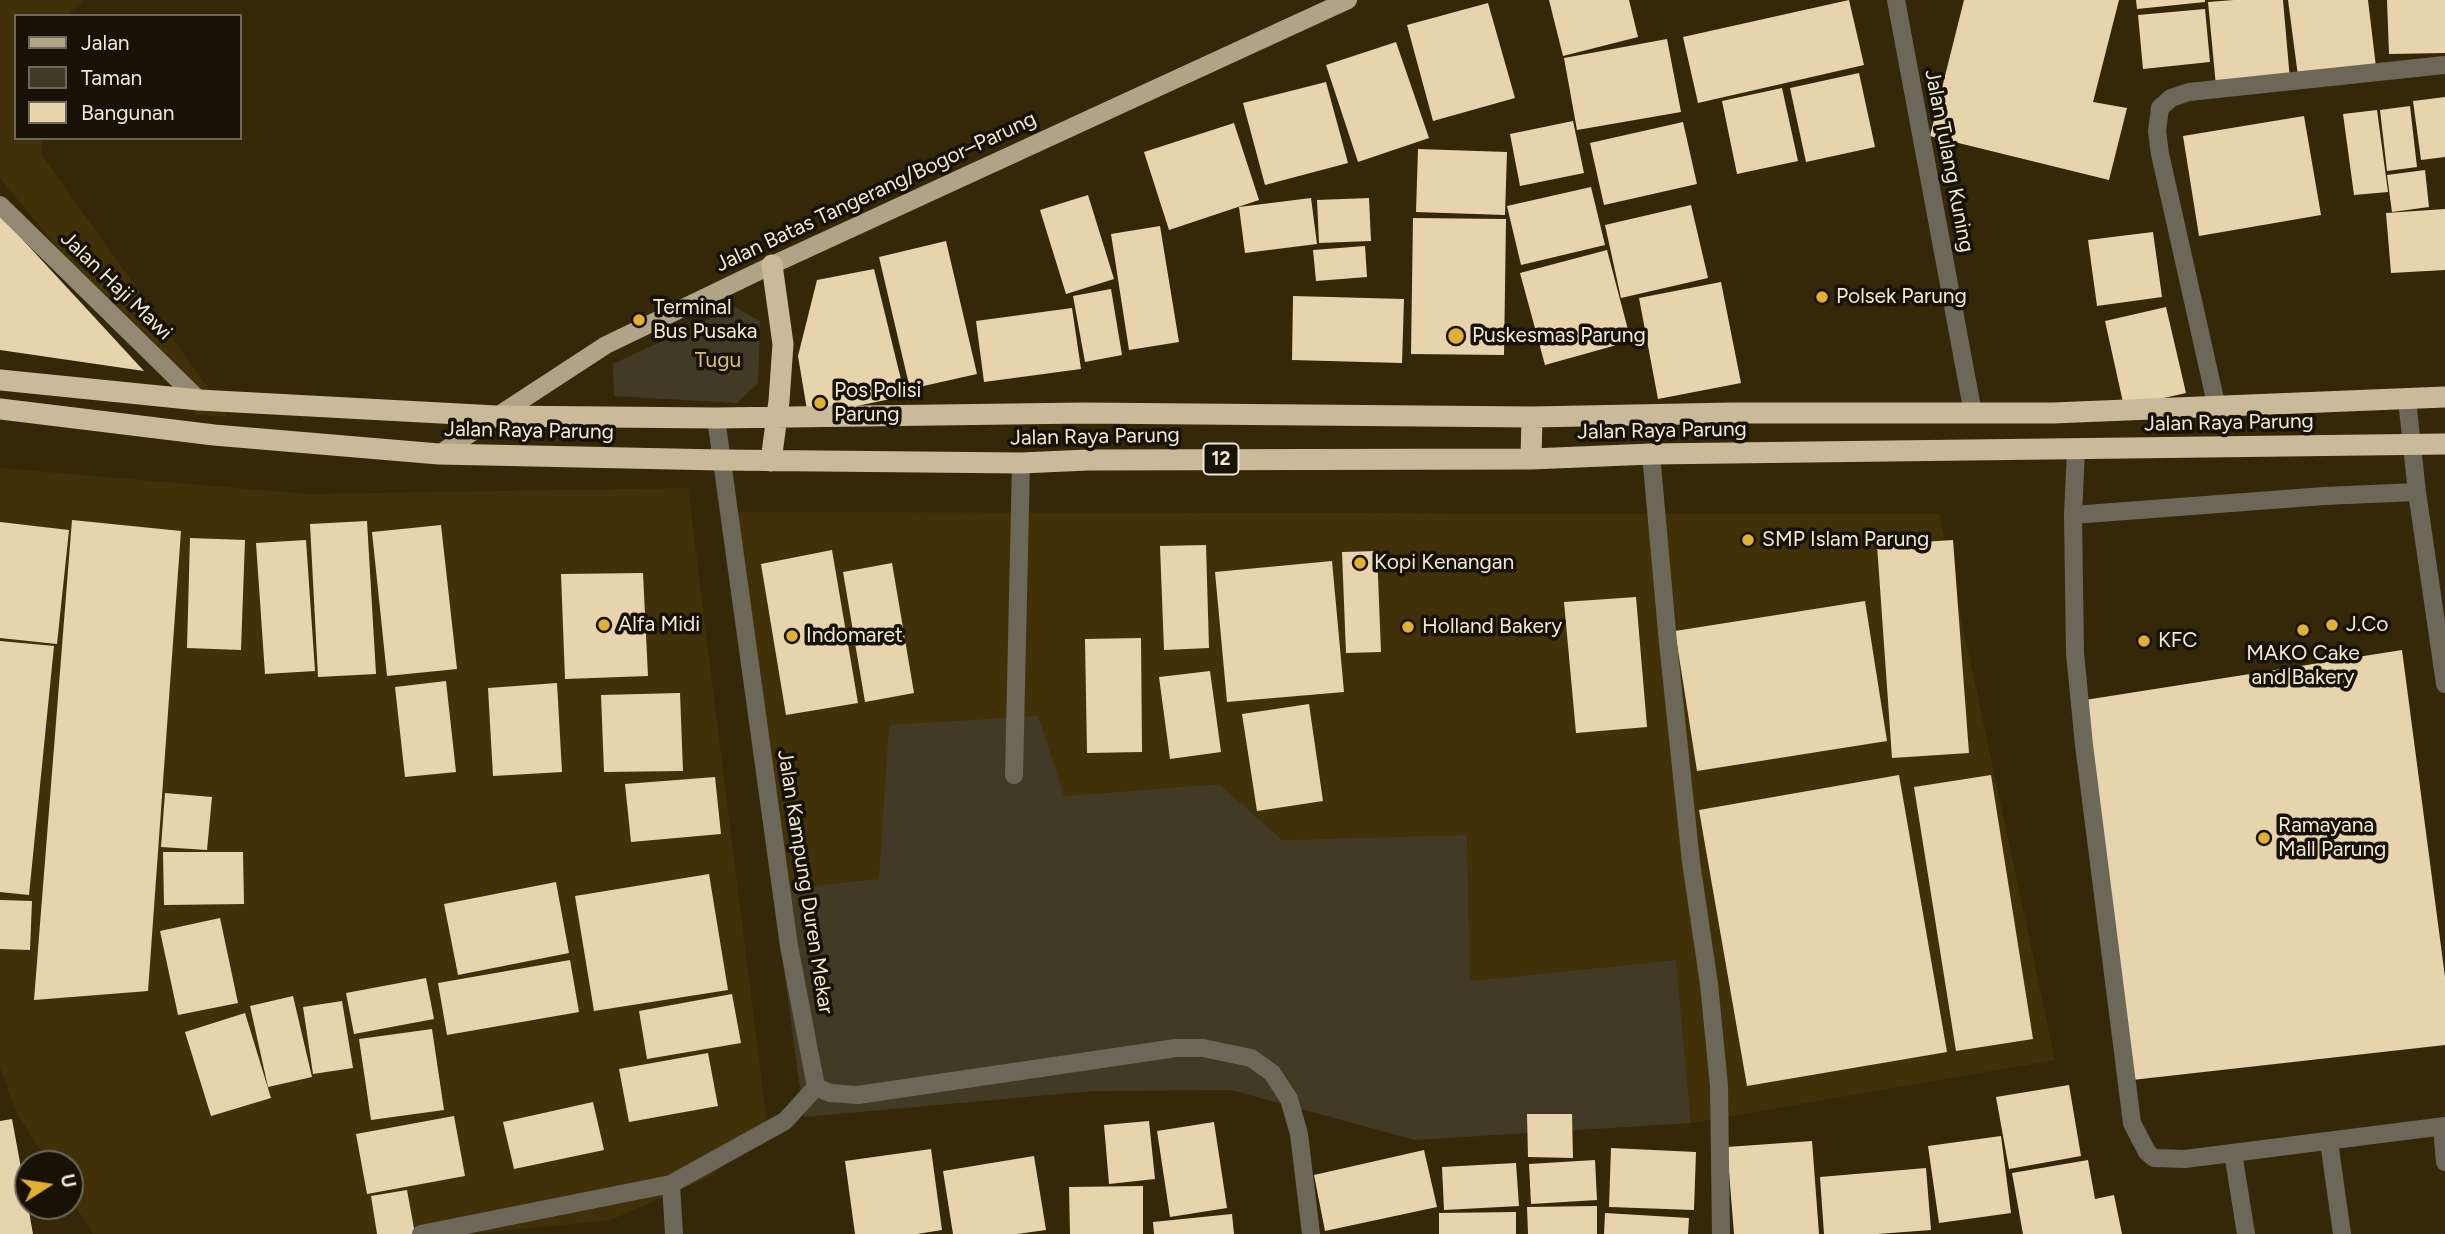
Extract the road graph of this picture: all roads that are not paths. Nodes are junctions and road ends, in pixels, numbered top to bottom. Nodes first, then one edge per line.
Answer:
1 (1348, 0) edge
2 (1896, 0) edge
3 (2445, 65) edge
4 (0, 205) edge
5 (772, 264) junction
6 (0, 380) edge
7 (2445, 397) edge
8 (199, 400) junction
9 (2407, 400) junction
10 (2217, 408) junction
11 (0, 409) edge
12 (1973, 413) junction
13 (496, 416) junction
14 (776, 416) junction
15 (1532, 417) junction
16 (716, 418) junction
17 (2445, 444) edge
18 (2411, 445) junction
19 (2076, 450) junction
20 (439, 454) junction
21 (1651, 454) junction
22 (1531, 459) junction
23 (720, 460) junction
24 (771, 461) junction
25 (1021, 463) junction
26 (2417, 492) junction
27 (2073, 515) junction
28 (2444, 678) edge
29 (2445, 684) edge
30 (1014, 775) dead end
31 (816, 1087) junction
32 (2443, 1127) edge
33 (2329, 1142) junction
34 (2233, 1153) junction
35 (2445, 1162) edge
36 (671, 1184) junction
37 (421, 1234) edge
38 (674, 1234) edge
39 (1311, 1234) edge
40 (1721, 1234) edge
41 (2246, 1234) edge
42 (2342, 1234) edge

1 - 5 main road, Jalan Batas Tangerang/Bogor–Parung
2 - 12 street, Jalan Tulang Kuning
3 - 10 street
4 - 8 street, Jalan Haji Mawi
5 - 13 main road, Jalan Batas Tangerang/Bogor–Parung
5 - 14 highway
6 - 8 highway, Jalan Raya Parung / 12
7 - 9 highway, Jalan Raya Parung / 12
8 - 13 highway, Jalan Raya Parung / 12
9 - 10 highway, Jalan Raya Parung / 12
9 - 18 street
10 - 12 highway, Jalan Raya Parung / 12
11 - 20 highway, Jalan Raya Parung / 12
12 - 15 highway, Jalan Raya Parung / 12
13 - 16 highway, Jalan Raya Parung / 12
13 - 20 main road, Jalan Batas Tangerang/Bogor–Parung
14 - 15 highway, Jalan Raya Parung / 12
14 - 16 highway, Jalan Raya Parung / 12
14 - 24 highway
15 - 22 highway
16 - 23 street, Jalan Kampung Duren Mekar
17 - 18 highway, Jalan Raya Parung / 12
18 - 19 highway, Jalan Raya Parung / 12
18 - 26 street
19 - 21 highway, Jalan Raya Parung / 12
19 - 27 street
20 - 23 highway, Jalan Raya Parung / 12
21 - 22 highway, Jalan Raya Parung / 12
21 - 40 street
22 - 25 highway, Jalan Raya Parung / 12
23 - 24 highway, Jalan Raya Parung / 12
23 - 31 street, Jalan Kampung Duren Mekar
24 - 25 highway, Jalan Raya Parung / 12
25 - 30 street
26 - 27 street
26 - 28 street
27 - 34 street
28 - 29 street
31 - 36 street
31 - 39 street
32 - 33 street
32 - 35 street
33 - 34 street
33 - 42 street
34 - 41 street
36 - 37 street
36 - 38 street

